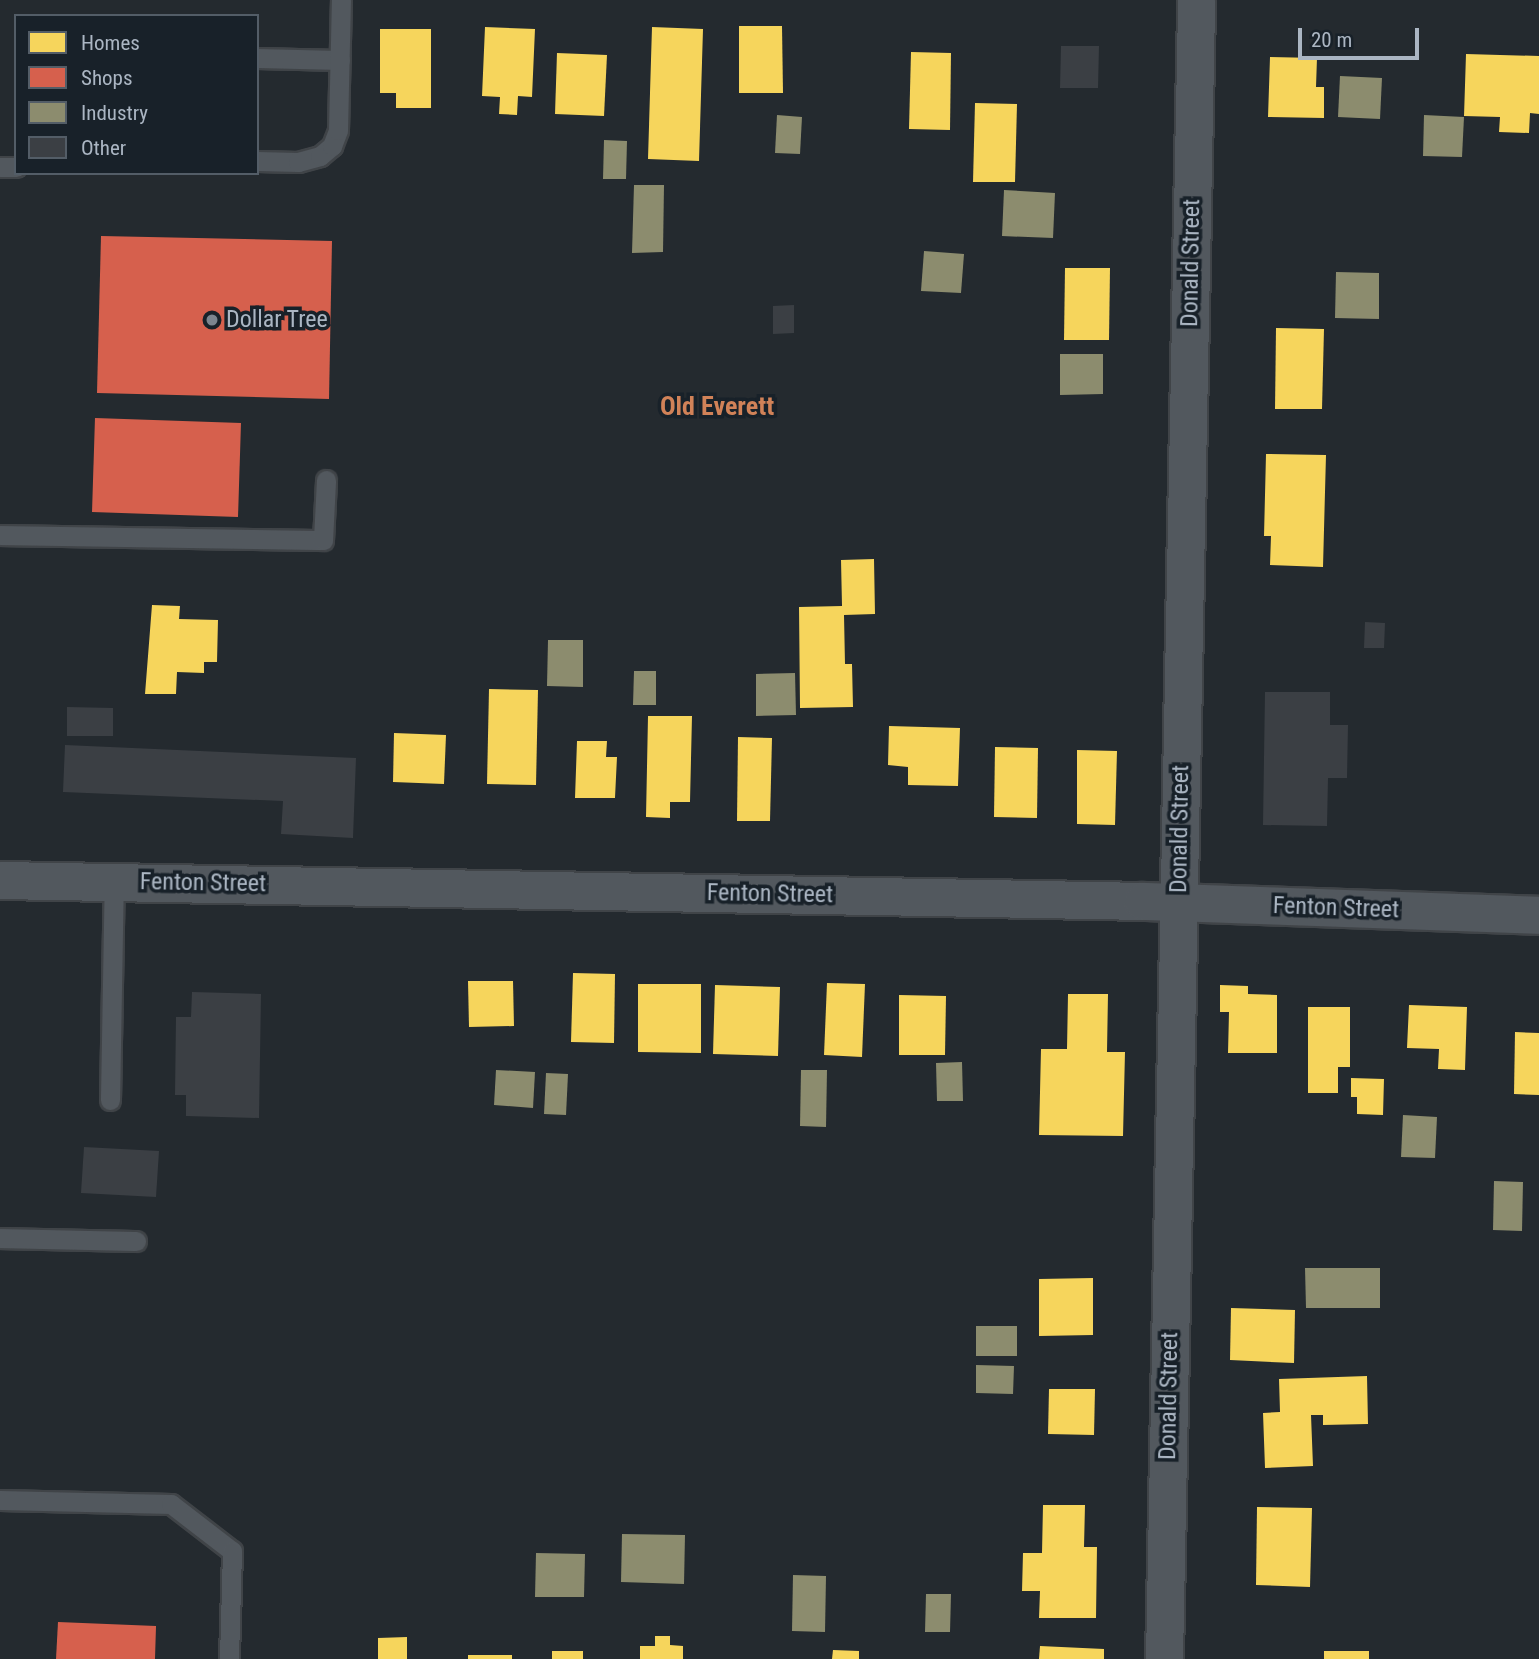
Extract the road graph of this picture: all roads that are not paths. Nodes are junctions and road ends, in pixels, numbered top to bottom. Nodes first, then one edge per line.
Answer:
1 (341, 0) edge
2 (1196, 0) edge
3 (259, 58) edge
4 (340, 60) junction
5 (259, 161) edge
6 (326, 480) dead end
7 (0, 535) edge
8 (0, 880) edge
9 (114, 881) junction
10 (1178, 903) junction
11 (1539, 915) edge
12 (110, 1100) dead end
13 (0, 1238) edge
14 (136, 1241) dead end
15 (0, 1500) edge
16 (229, 1659) edge
17 (1164, 1659) edge

1 - 4 lane
2 - 10 street, Donald Street
3 - 4 lane
4 - 5 lane
6 - 7 lane
8 - 9 street, Fenton Street
9 - 10 street, Fenton Street
9 - 12 lane
10 - 11 street, Fenton Street
10 - 17 street, Donald Street
13 - 14 lane
15 - 16 lane

